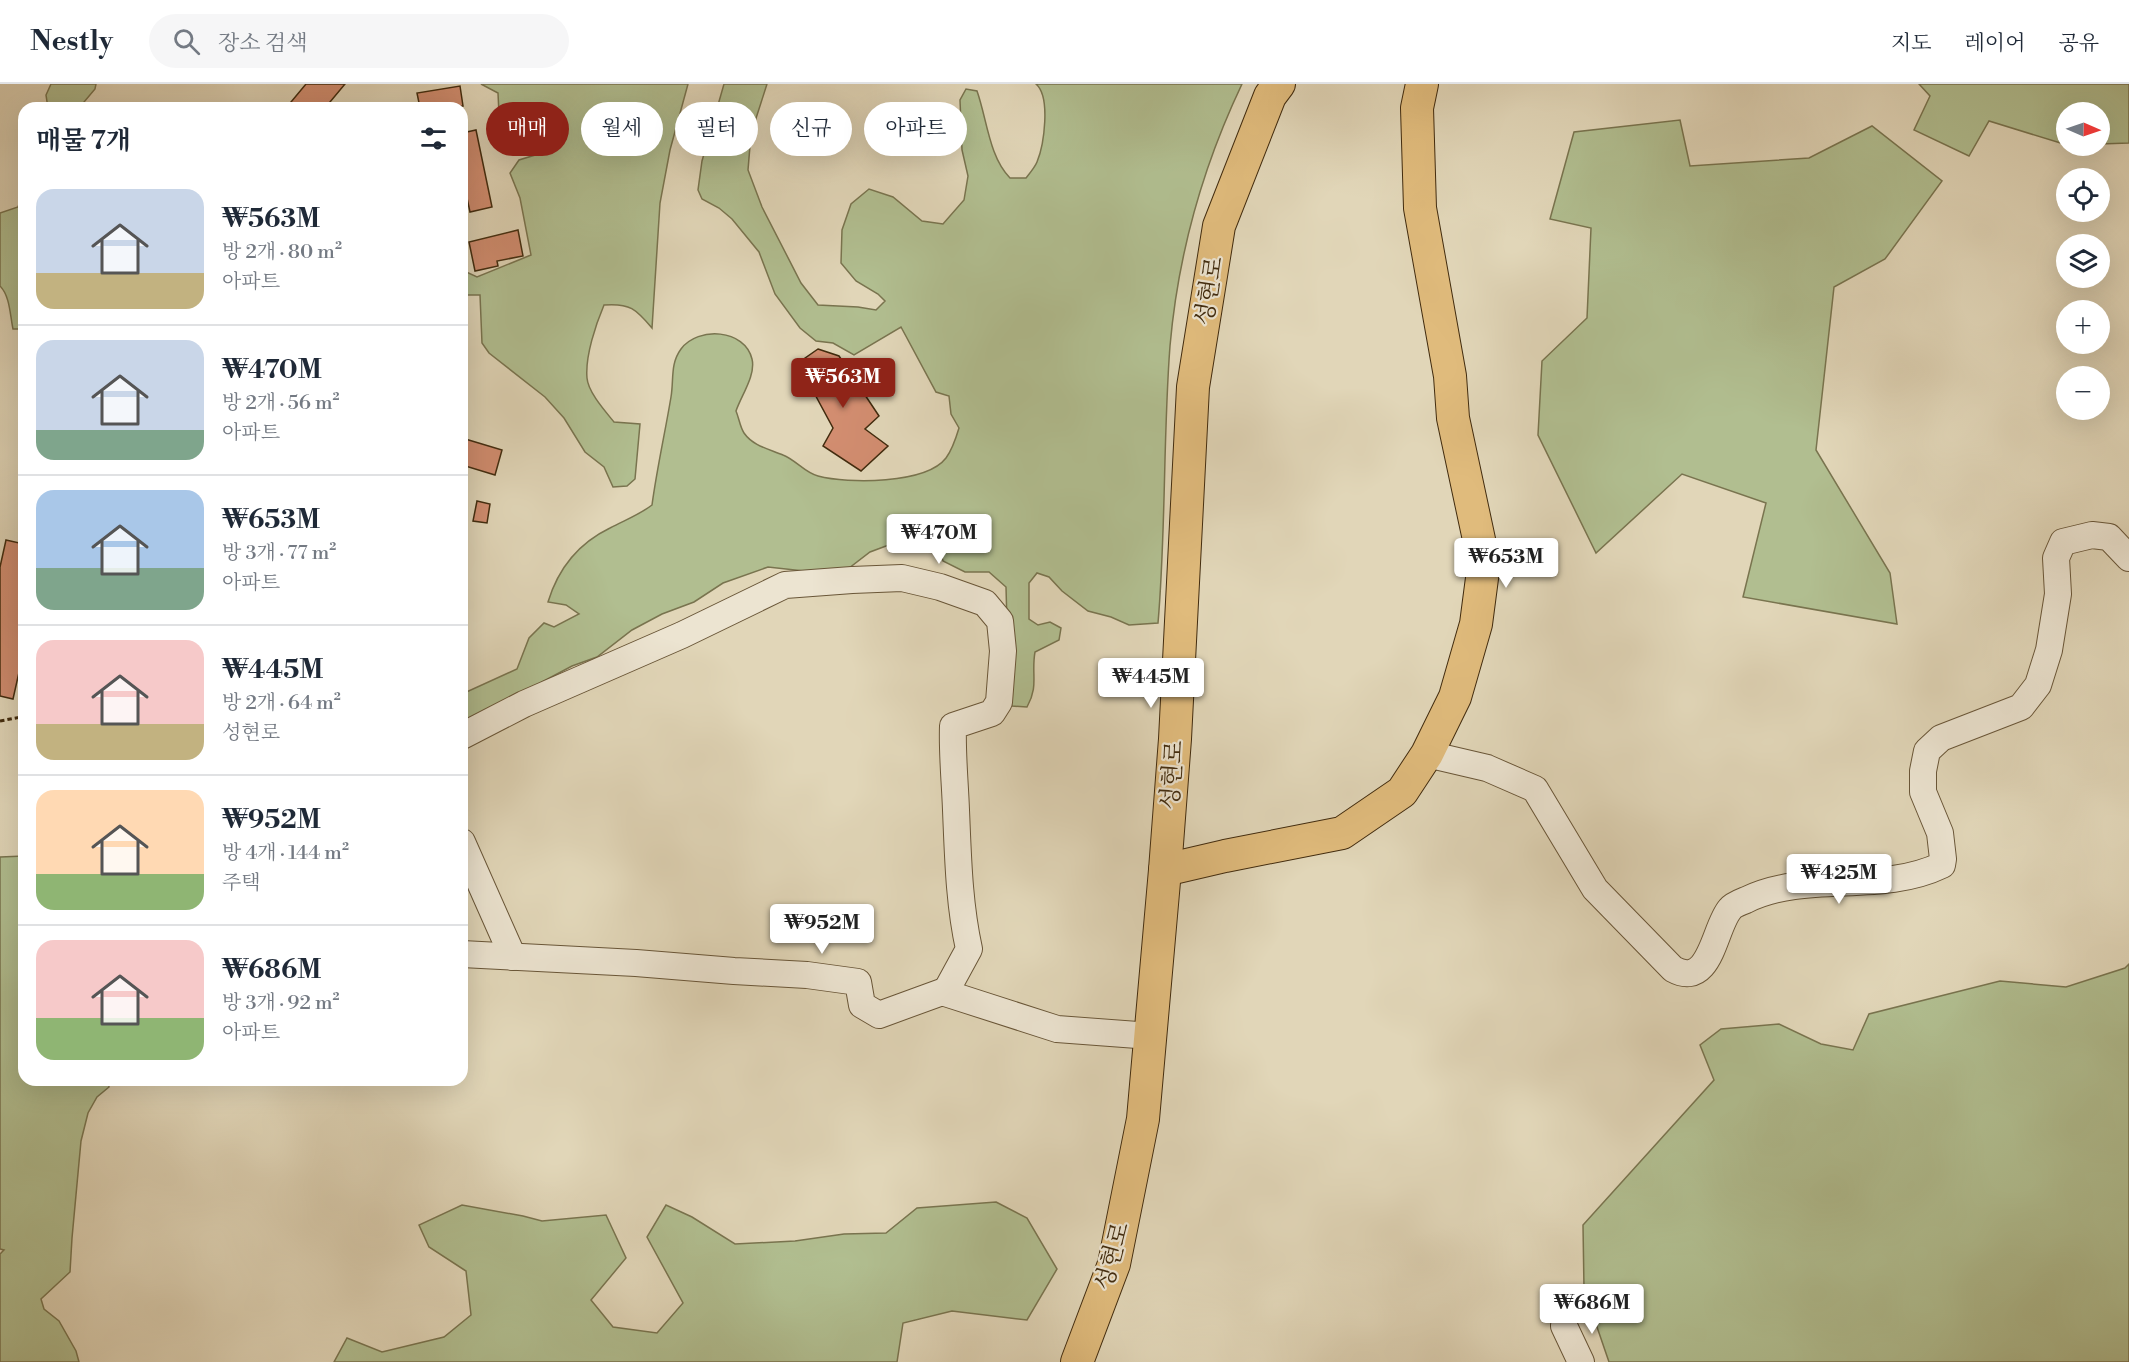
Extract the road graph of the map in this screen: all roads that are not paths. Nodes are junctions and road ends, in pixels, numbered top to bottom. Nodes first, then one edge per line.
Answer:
1 (1279, 84) edge
2 (1422, 84) edge
3 (2129, 558) edge
4 (468, 733) edge
5 (1427, 754) junction
6 (468, 856) edge
7 (1165, 870) junction
8 (468, 954) edge
9 (513, 957) junction
10 (945, 993) junction
11 (1150, 1036) junction
12 (1564, 1326) dead end
13 (1077, 1362) edge
14 (1581, 1362) edge

1 - 7 main road, 성현로
2 - 5 main road
3 - 5 street
4 - 10 street
5 - 7 main road
6 - 9 street
7 - 11 main road, 성현로
8 - 9 street
9 - 10 street
10 - 11 street
11 - 13 main road, 성현로
12 - 14 street

